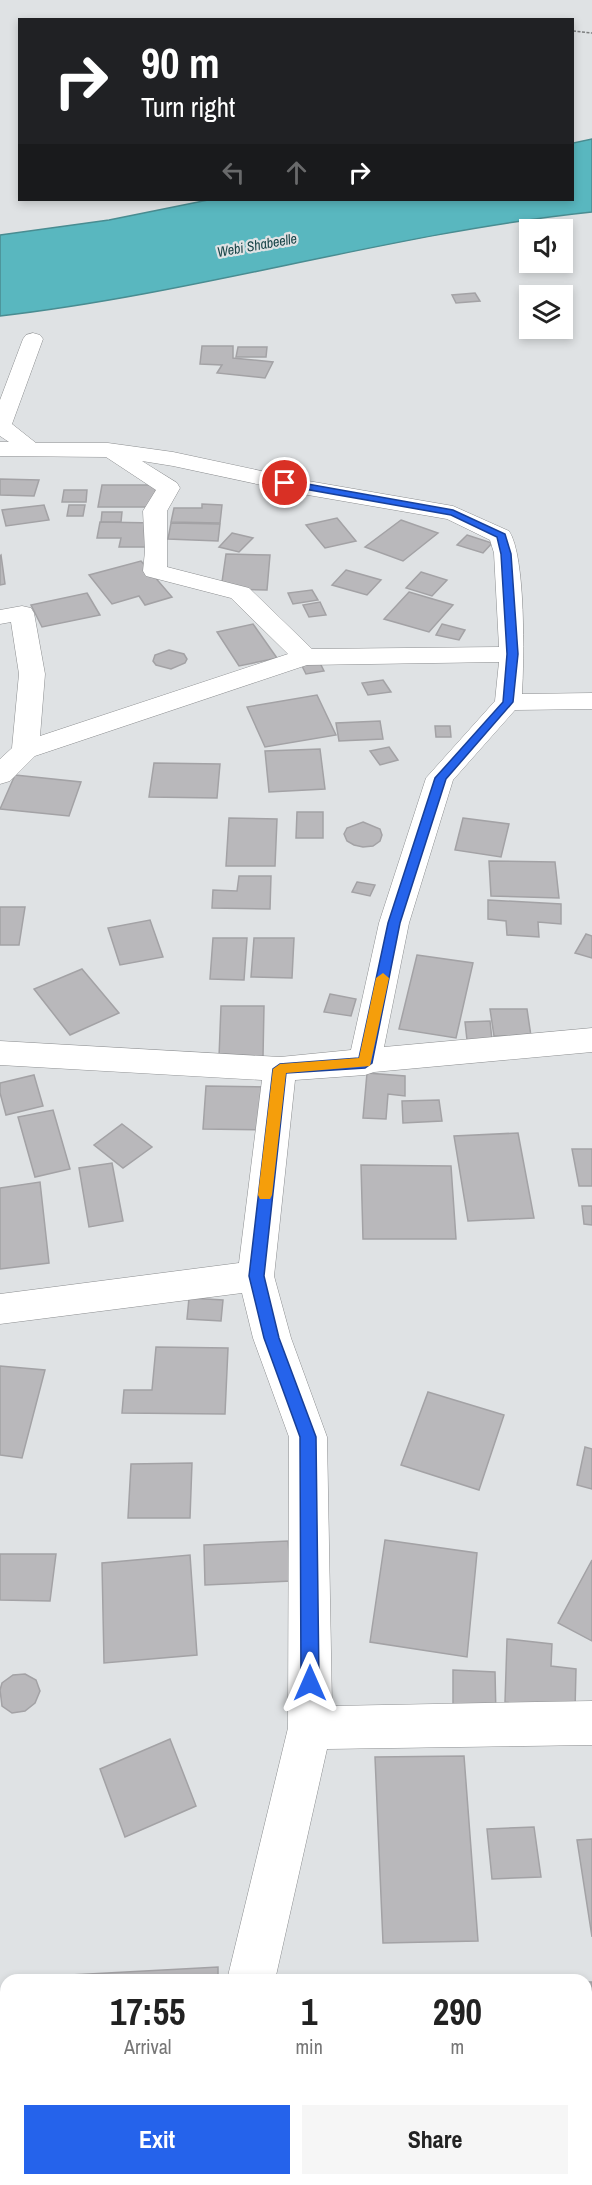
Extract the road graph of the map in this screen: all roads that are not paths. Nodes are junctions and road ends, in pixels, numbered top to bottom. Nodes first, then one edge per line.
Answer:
1 (33, 339) dead end
2 (0, 449) edge
3 (32, 450) junction
4 (108, 450) junction
5 (0, 617) edge
6 (512, 654) junction
7 (305, 657) junction
8 (592, 701) edge
9 (508, 702) junction
10 (25, 750) junction
11 (0, 775) edge
12 (592, 1040) edge
13 (0, 1053) edge
14 (365, 1063) junction
15 (280, 1069) junction
16 (256, 1276) junction
17 (0, 1309) edge
18 (592, 1723) edge
19 (310, 1728) junction
20 (252, 1974) edge

1 - 3 street
2 - 3 street
3 - 4 street
4 - 6 street
4 - 7 street
5 - 10 street
6 - 7 street
6 - 9 street
7 - 10 street
8 - 9 street
9 - 14 street
10 - 11 street
12 - 14 street
13 - 15 street
14 - 15 street
15 - 16 street
16 - 17 street
16 - 19 street
18 - 19 street
19 - 20 street

